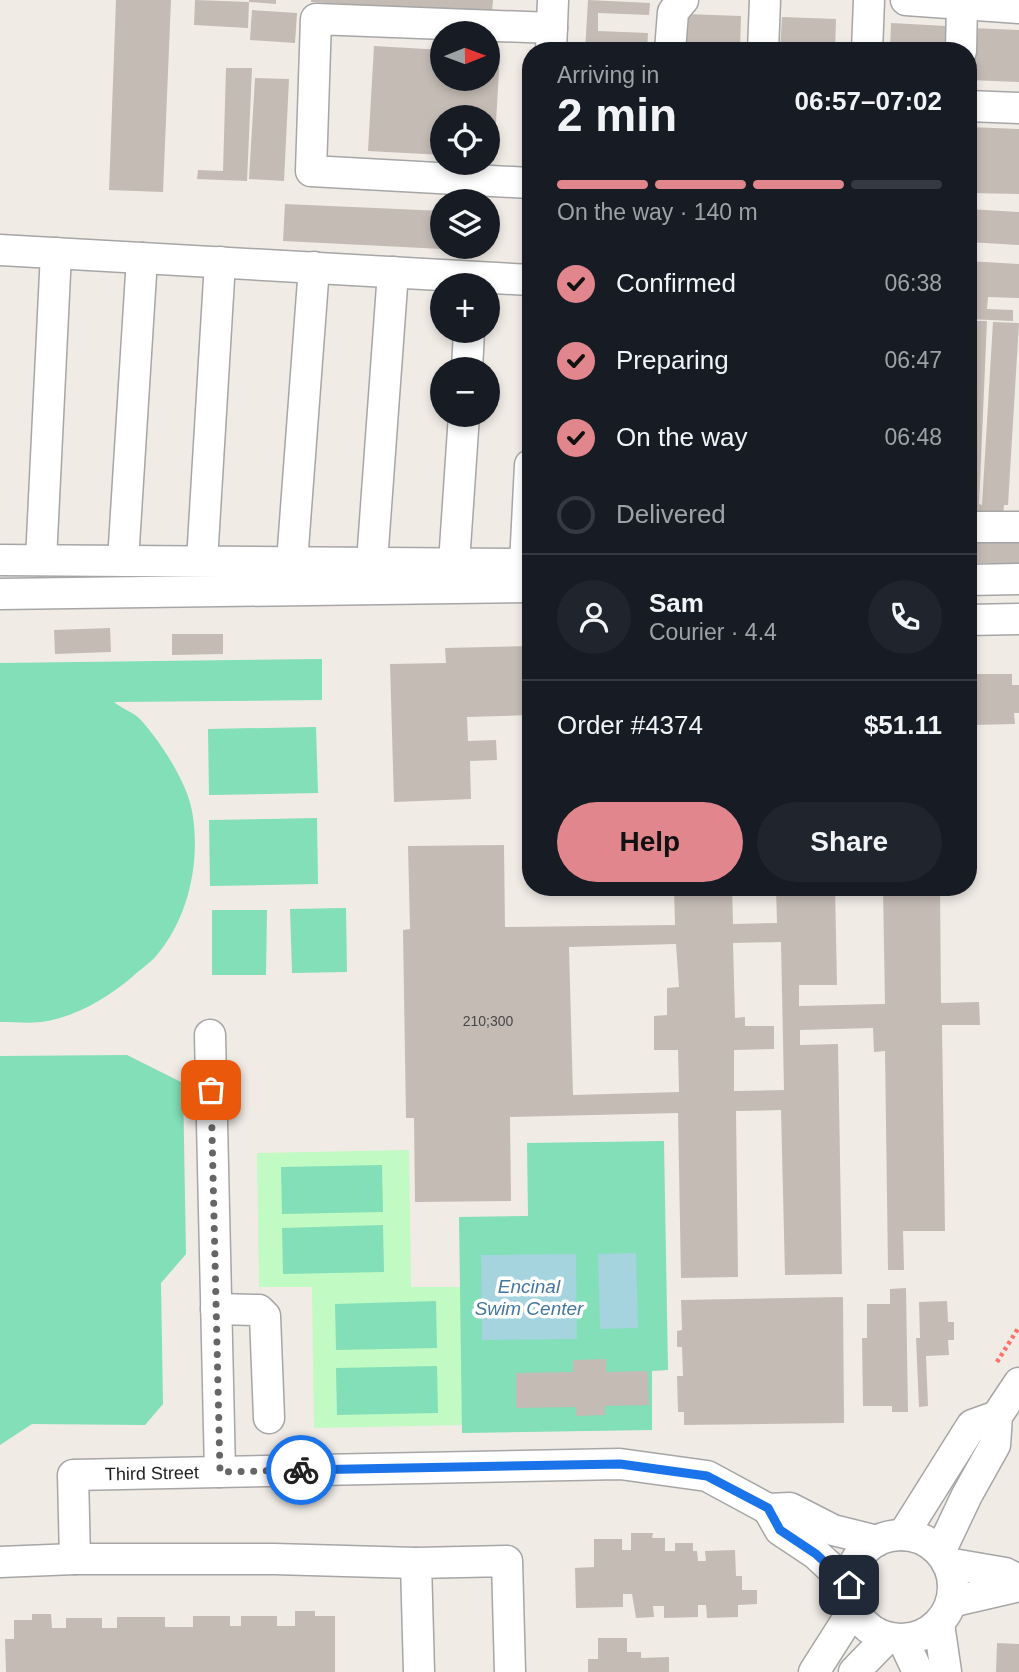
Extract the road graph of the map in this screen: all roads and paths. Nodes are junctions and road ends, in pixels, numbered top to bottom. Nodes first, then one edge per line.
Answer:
1 (683, 0) edge
2 (765, 0) edge
3 (870, 0) edge
4 (906, 0) edge
5 (962, 4) junction
6 (1019, 8) edge
7 (552, 26) edge
8 (671, 42) edge
9 (764, 42) edge
10 (868, 42) edge
11 (961, 42) edge
12 (977, 106) edge
13 (1019, 108) edge
14 (522, 183) edge
15 (0, 250) edge
16 (56, 253) junction
17 (142, 258) junction
18 (220, 262) junction
19 (314, 267) junction
20 (393, 272) junction
21 (430, 276) edge
22 (522, 279) edge
23 (500, 280) edge
24 (463, 427) edge
25 (977, 527) edge
26 (1019, 527) edge
27 (0, 560) edge
28 (41, 560) junction
29 (123, 561) junction
30 (202, 561) junction
31 (292, 562) junction
32 (372, 562) junction
33 (454, 563) junction
34 (522, 574) edge
35 (522, 575) edge
36 (1019, 579) edge
37 (977, 580) edge
38 (0, 594) edge
39 (1019, 619) edge
40 (977, 620) edge
41 (210, 1035) dead end
42 (216, 1309) junction
43 (1019, 1383) edge
44 (997, 1416) junction
45 (269, 1418) dead end
46 (220, 1472) junction
47 (768, 1508) junction
48 (890, 1538) junction
49 (944, 1557) junction
50 (75, 1559) junction
51 (0, 1562) edge
52 (416, 1563) junction
53 (1019, 1580) edge
54 (1019, 1587) edge
55 (852, 1597) junction
56 (945, 1613) junction
57 (895, 1639) junction
58 (419, 1672) edge
59 (510, 1672) edge
60 (814, 1672) edge
61 (854, 1672) edge
62 (918, 1672) edge
63 (946, 1672) edge

1 - 8 street
2 - 9 street
3 - 10 street
4 - 5 street
5 - 6 street
5 - 11 street
7 - 14 street
12 - 13 street
15 - 16 street
16 - 17 street
16 - 28 street
17 - 18 street
17 - 29 street
18 - 19 street
18 - 30 street
19 - 20 street
19 - 31 street
20 - 21 street
20 - 32 street
22 - 23 street
24 - 33 street
25 - 26 street
27 - 28 street
28 - 29 street
29 - 30 street
30 - 31 street
31 - 32 street
32 - 33 street
33 - 34 street
35 - 38 street
36 - 37 street
39 - 40 street
41 - 42 street
42 - 45 street
42 - 46 street
43 - 44 street
44 - 48 street
44 - 49 street
46 - 47 street, Third Street
46 - 50 street, Third Street
47 - 48 street, Third Street
47 - 55 street, Third Street
48 - 49 street
48 - 55 street
49 - 53 street
49 - 56 street
50 - 51 street
50 - 52 street
52 - 58 street
52 - 59 street
54 - 56 street
55 - 57 street
55 - 60 street
56 - 57 street
56 - 63 street
57 - 61 street
57 - 62 street

